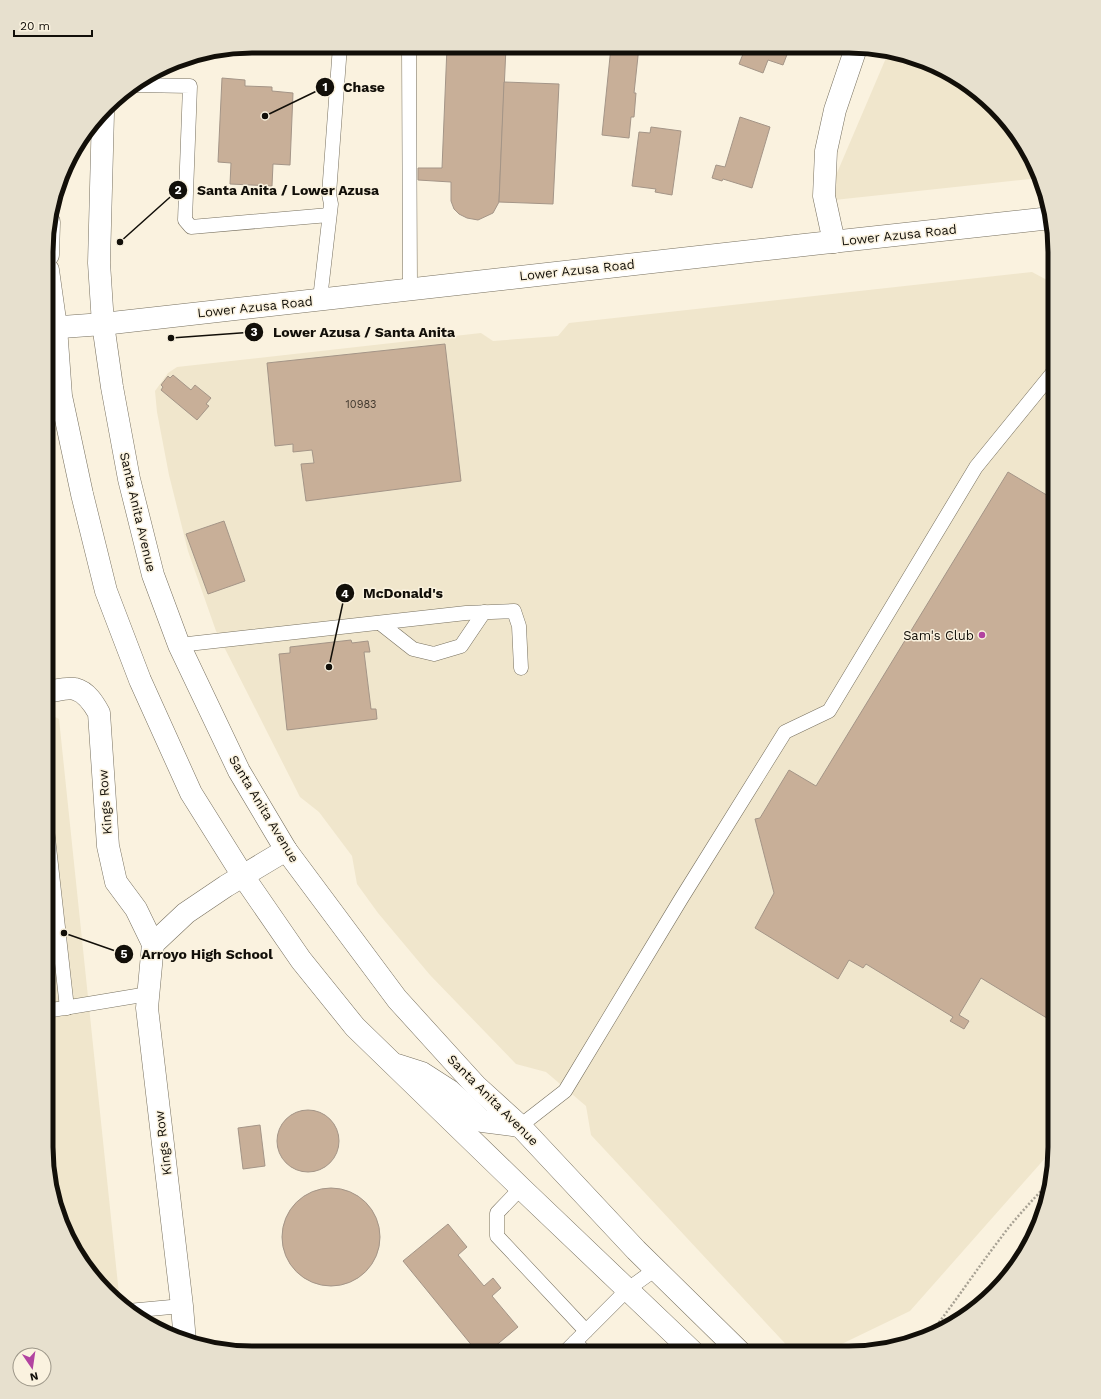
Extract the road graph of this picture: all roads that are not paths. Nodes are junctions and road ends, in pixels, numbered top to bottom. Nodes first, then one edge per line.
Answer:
1 (340, 53) edge
2 (410, 53) edge
3 (854, 53) edge
4 (144, 85) edge
5 (103, 120) edge
6 (329, 215) junction
7 (1045, 219) edge
8 (834, 242) junction
9 (410, 289) junction
10 (320, 299) junction
11 (103, 324) junction
12 (53, 327) edge
13 (53, 335) edge
14 (1048, 379) edge
15 (484, 612) junction
16 (380, 623) junction
17 (179, 645) junction
18 (521, 668) dead end
19 (53, 691) edge
20 (286, 850) junction
21 (243, 876) junction
22 (53, 880) edge
23 (153, 944) junction
24 (148, 994) junction
25 (68, 1008) junction
26 (53, 1010) edge
27 (392, 1064) junction
28 (520, 1126) junction
29 (521, 1188) junction
30 (656, 1269) junction
31 (628, 1289) junction
32 (182, 1306) junction
33 (138, 1310) edge
34 (586, 1331) junction
35 (184, 1334) edge
36 (574, 1342) junction
37 (570, 1346) edge
38 (578, 1346) edge
39 (687, 1346) edge
40 (734, 1346) edge

1 - 6 lane
2 - 9 lane
3 - 8 main road
4 - 6 lane
5 - 11 main road, Santa Anita Avenue
6 - 10 lane
7 - 8 main road, Lower Azusa Road
8 - 9 main road, Lower Azusa Road
9 - 10 main road, Lower Azusa Road
10 - 11 main road, Lower Azusa Road
11 - 12 main road, Lower Azusa Road
11 - 17 main road, Santa Anita Avenue
13 - 21 main road
14 - 28 lane
15 - 16 lane
15 - 16 lane
15 - 18 lane
16 - 17 lane
17 - 20 main road, Santa Anita Avenue
19 - 23 main road, Kings Row
20 - 21 main road
20 - 28 main road, Santa Anita Avenue
21 - 23 main road
21 - 27 main road
22 - 25 lane
23 - 24 main road, Kings Row
24 - 25 lane
24 - 32 main road, Kings Row
25 - 26 lane
27 - 28 main road
27 - 29 main road
28 - 30 main road, Santa Anita Avenue
29 - 31 main road
29 - 34 lane
30 - 31 lane
30 - 40 main road, Santa Anita Avenue
31 - 34 lane
31 - 39 main road
32 - 33 lane
32 - 35 main road, Kings Row
34 - 36 lane
36 - 37 lane
36 - 38 lane

